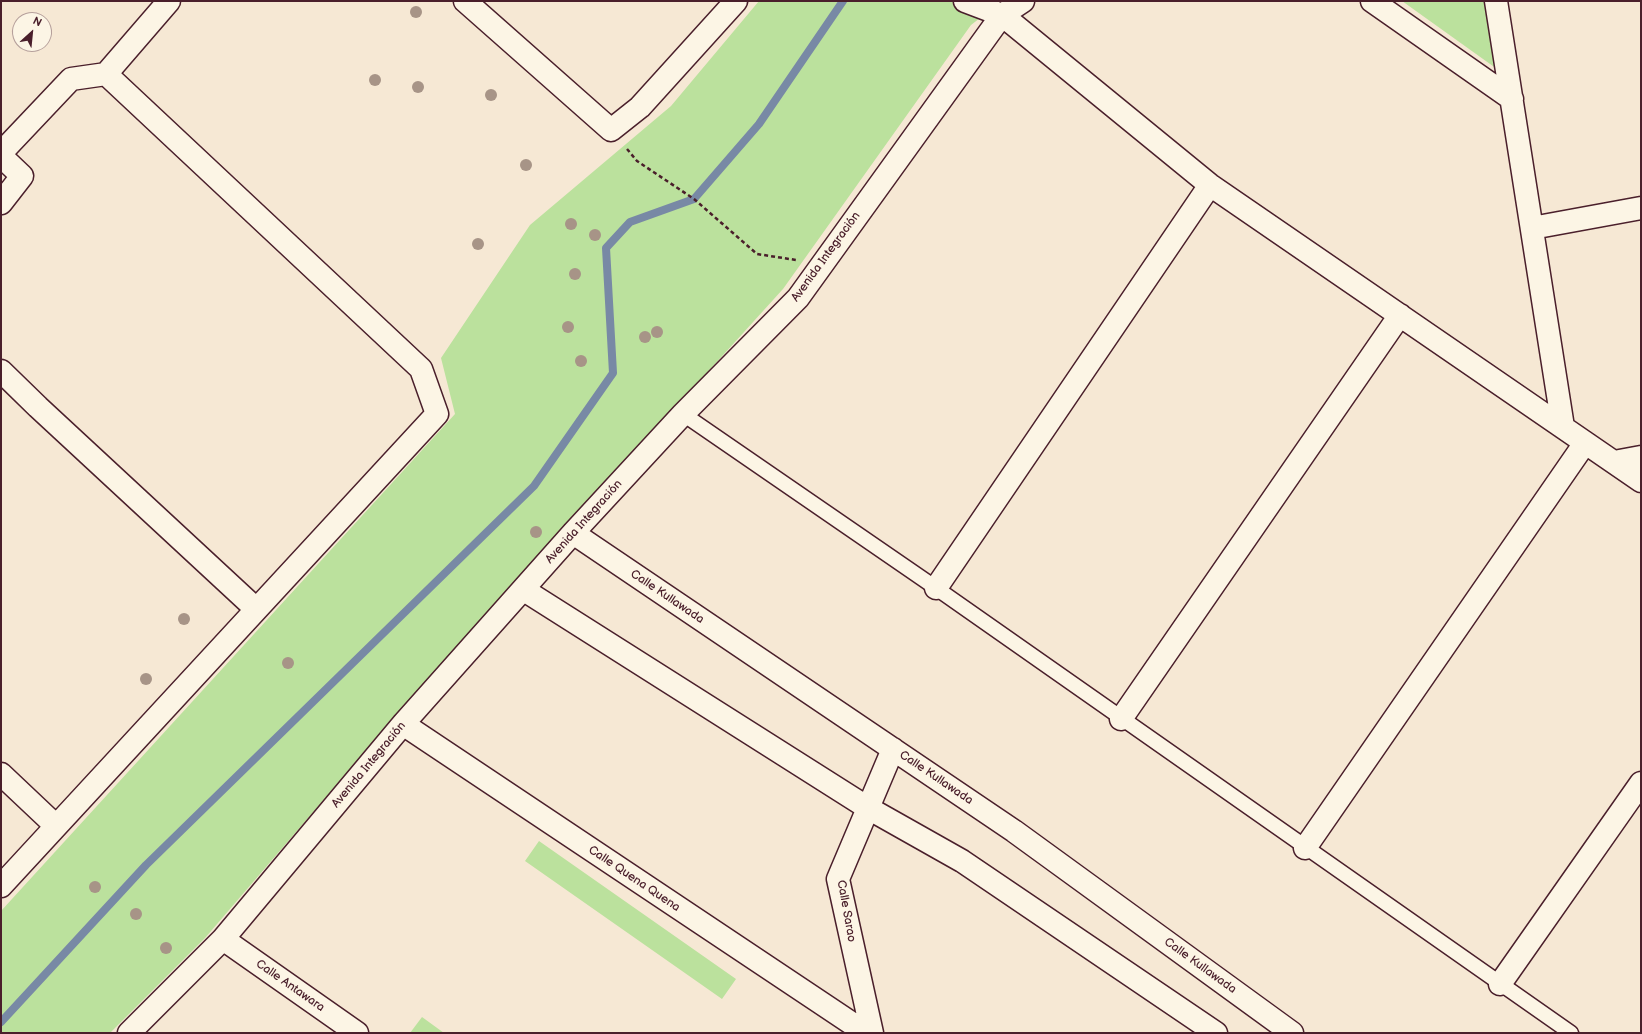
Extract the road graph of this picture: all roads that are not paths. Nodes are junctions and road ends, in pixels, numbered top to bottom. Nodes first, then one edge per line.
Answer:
1 (169, 1) edge
2 (465, 1) edge
3 (736, 1) edge
4 (966, 1) edge
5 (1023, 1) edge
6 (1372, 1) edge
7 (1496, 1) edge
8 (1002, 15) junction
9 (106, 74) junction
10 (1512, 99) junction
11 (1, 153) edge
12 (1, 156) edge
13 (1210, 185) junction
14 (1, 203) edge
15 (1641, 208) edge
16 (1532, 228) junction
17 (1400, 315) junction
18 (1, 371) edge
19 (683, 414) junction
20 (1563, 427) junction
21 (1585, 443) junction
22 (1641, 457) edge
23 (1614, 462) junction
24 (1641, 481) edge
25 (573, 533) junction
26 (936, 588) junction
27 (524, 590) junction
28 (256, 609) junction
29 (1121, 719) junction
30 (403, 724) junction
31 (893, 749) junction
32 (1, 774) edge
33 (1641, 783) edge
34 (868, 808) junction
35 (56, 826) junction
36 (1305, 848) junction
37 (1, 886) edge
38 (223, 939) junction
39 (1500, 984) junction
40 (129, 1033) edge
41 (358, 1033) edge
42 (866, 1033) edge
43 (872, 1033) edge
44 (1216, 1033) edge
45 (1292, 1033) edge
46 (1571, 1033) edge

1 - 9 street
2 - 3 street
4 - 8 street
5 - 8 street, Avenida Integración
6 - 10 street
7 - 10 street
8 - 13 street
8 - 19 street, Avenida Integración
9 - 11 street
9 - 28 street
10 - 16 street
12 - 14 street
13 - 17 street
13 - 26 street
15 - 16 street
16 - 20 street
17 - 20 street
17 - 29 street
18 - 28 street
19 - 25 street, Avenida Integración
19 - 26 lane
20 - 21 street
21 - 23 street
21 - 36 street
22 - 23 street
23 - 24 street
25 - 27 street, Avenida Integración
25 - 31 street, Calle Kullawada
26 - 29 lane
27 - 30 street, Avenida Integración
27 - 34 street
28 - 35 street
29 - 36 lane
30 - 38 street, Avenida Integración
30 - 42 street, Calle Quena Quena
31 - 34 street, Calle Sarao
31 - 45 street, Calle Kullawada
32 - 35 street
33 - 39 street
34 - 43 street, Calle Sarao
34 - 44 street
35 - 37 street
36 - 39 lane
38 - 40 street, Avenida Integración
38 - 41 street, Calle Antawara
39 - 46 lane

